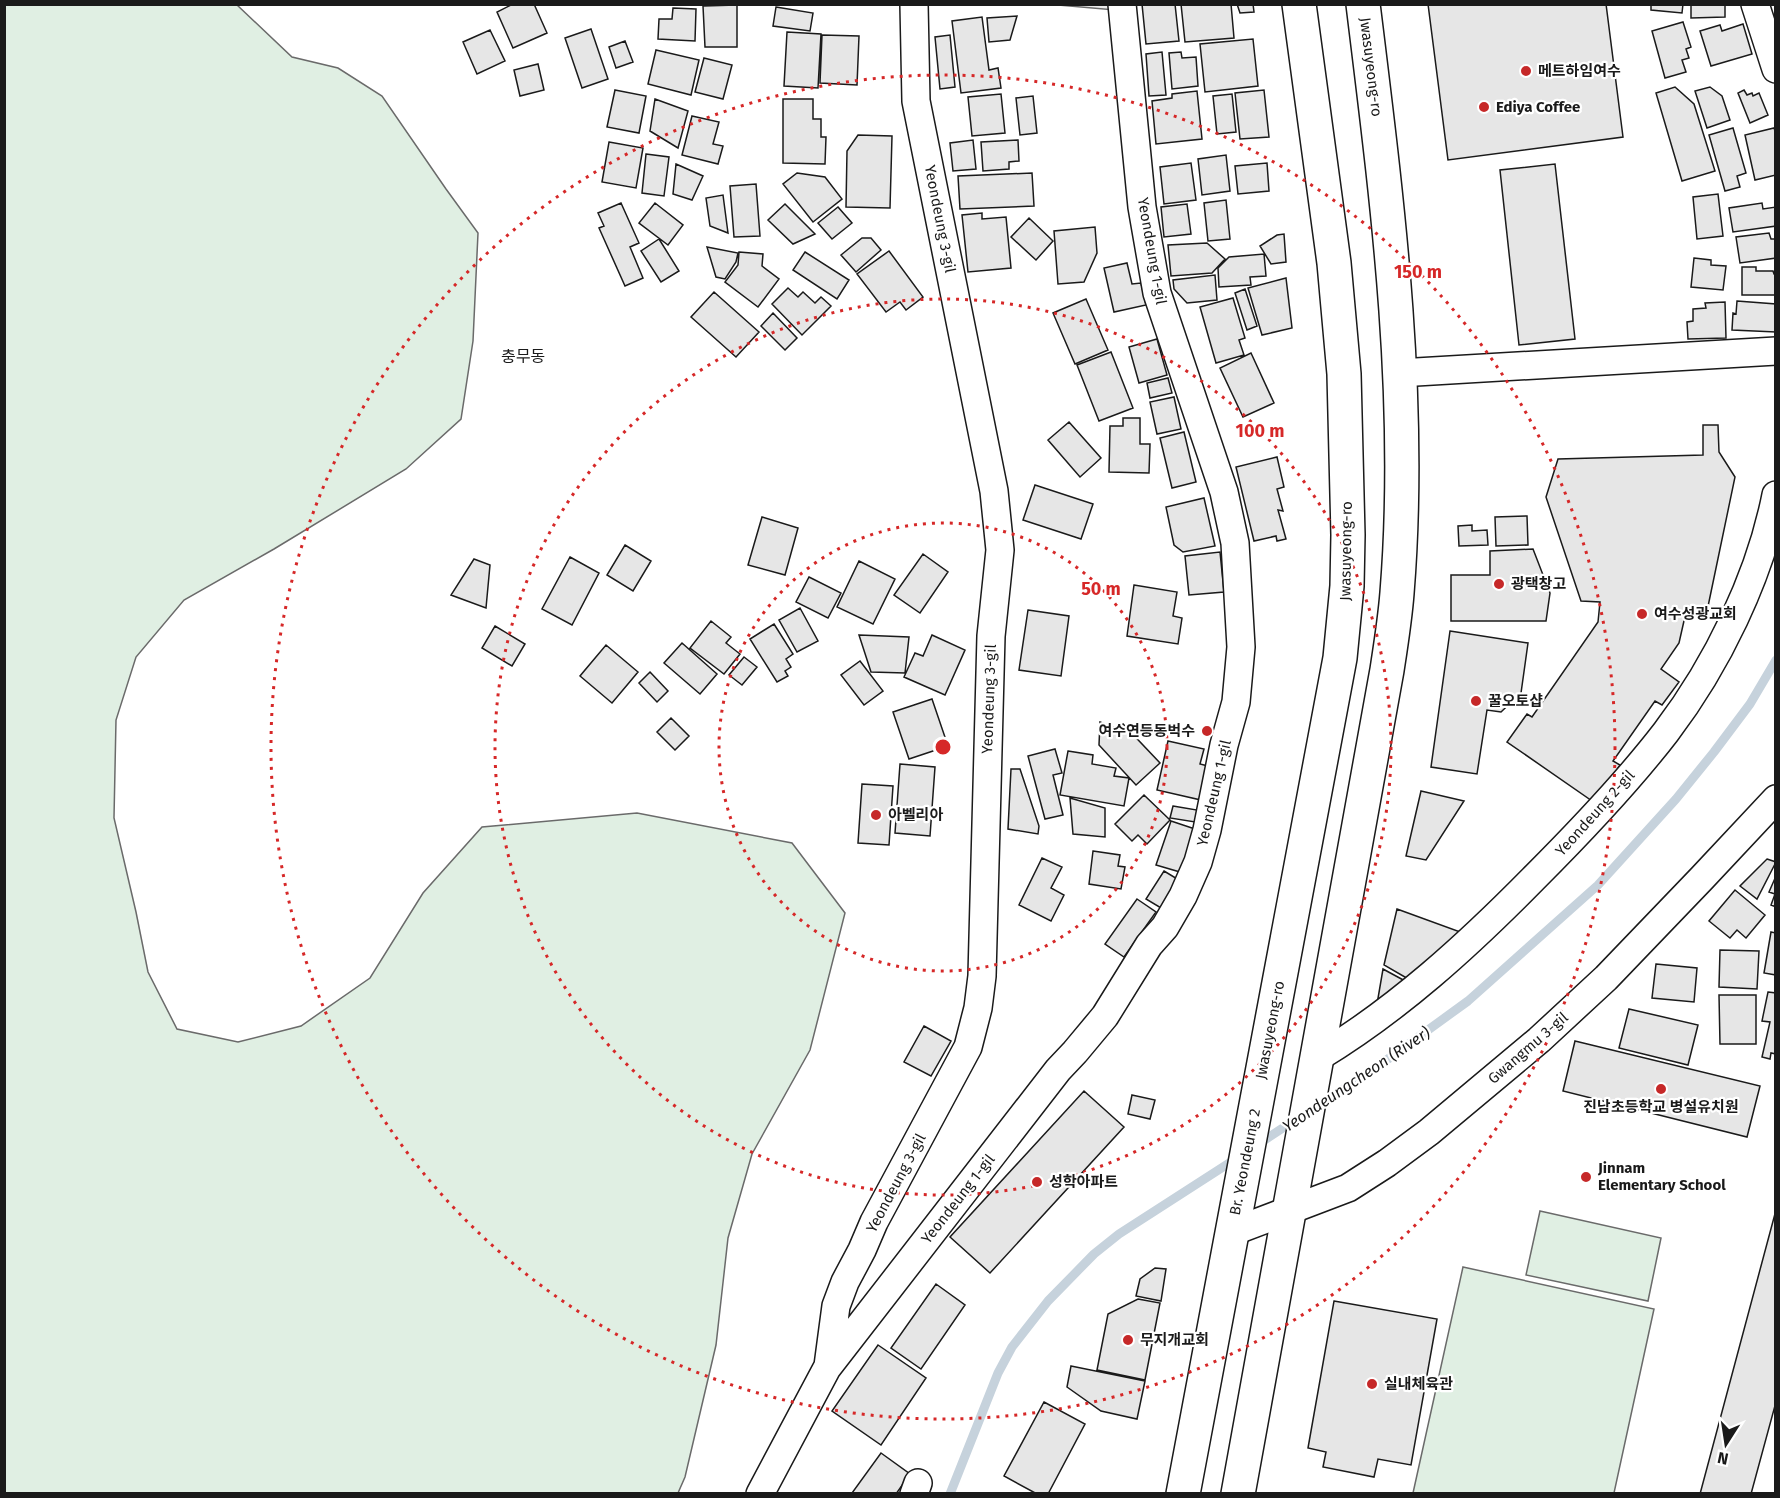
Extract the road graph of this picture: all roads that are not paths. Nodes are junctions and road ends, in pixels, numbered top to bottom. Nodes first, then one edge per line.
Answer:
1 (914, 4) edge
2 (1122, 4) edge
3 (1299, 4) edge
4 (1363, 4) edge
5 (1755, 4) edge
6 (1776, 69) edge
7 (1776, 351) edge
8 (1399, 373) junction
9 (1776, 495) edge
10 (1347, 586) junction
11 (1397, 593) junction
12 (1776, 799) edge
13 (1317, 1058) junction
14 (1259, 1092) joint
15 (1289, 1212) junction
16 (1232, 1232) junction
17 (828, 1368) junction
18 (760, 1494) edge
19 (1183, 1494) edge
20 (1238, 1494) edge

1 - 17 street, Yeondeung 3-gil
2 - 17 street, Yeondeung 1-gil
3 - 10 main road, Jwasuyeong-ro
4 - 8 main road, Jwasuyeong-ro
5 - 6 street
7 - 8 street
8 - 11 main road, Jwasuyeong-ro
9 - 13 street, Yeondeung 2-gil
10 - 11 main road
10 - 14 main road, Jwasuyeong-ro
11 - 13 main road, Jwasuyeong-ro
12 - 15 street, Gwangmu 3-gil
13 - 15 main road
14 - 16 main road, Br. Yeondeung 2
15 - 16 street, Gwangmu 3-gil
15 - 20 main road
16 - 19 main road
17 - 18 street, Yeondeung 1-gil

